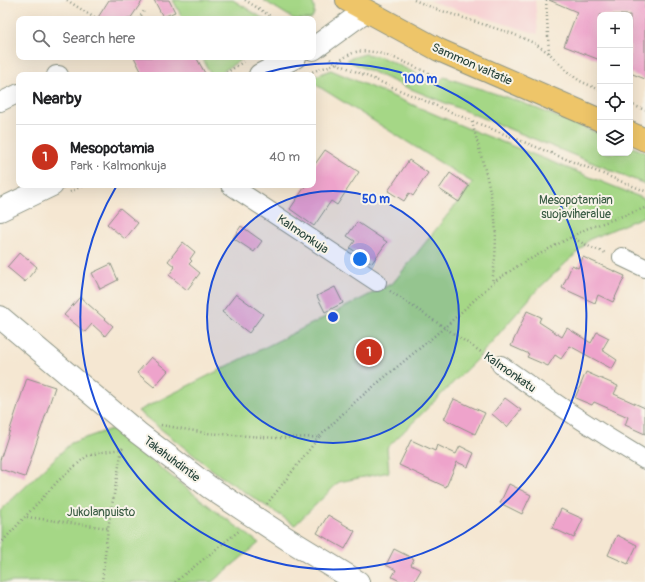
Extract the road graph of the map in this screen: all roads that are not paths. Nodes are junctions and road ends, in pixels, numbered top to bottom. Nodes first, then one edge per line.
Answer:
1 (356, 5) edge
2 (316, 46) edge
3 (283, 60) edge
4 (254, 67) edge
5 (16, 94) edge
6 (0, 102) edge
7 (597, 119) edge
8 (633, 134) edge
9 (645, 140) edge
10 (46, 188) edge
11 (235, 188) edge
12 (0, 210) edge
13 (622, 257) road end
14 (645, 268) edge
15 (376, 282) road end
16 (0, 317) edge
17 (501, 365) road end
18 (645, 460) edge
19 (358, 582) edge

1 - 2 street
1 - 7 main road, Sammon valtatie
3 - 4 street
5 - 6 street
8 - 9 main road
10 - 12 street
11 - 15 street, Kalmonkuja
13 - 14 street
16 - 19 street, Takahuhdintie
17 - 18 street, Kalmonkatu

